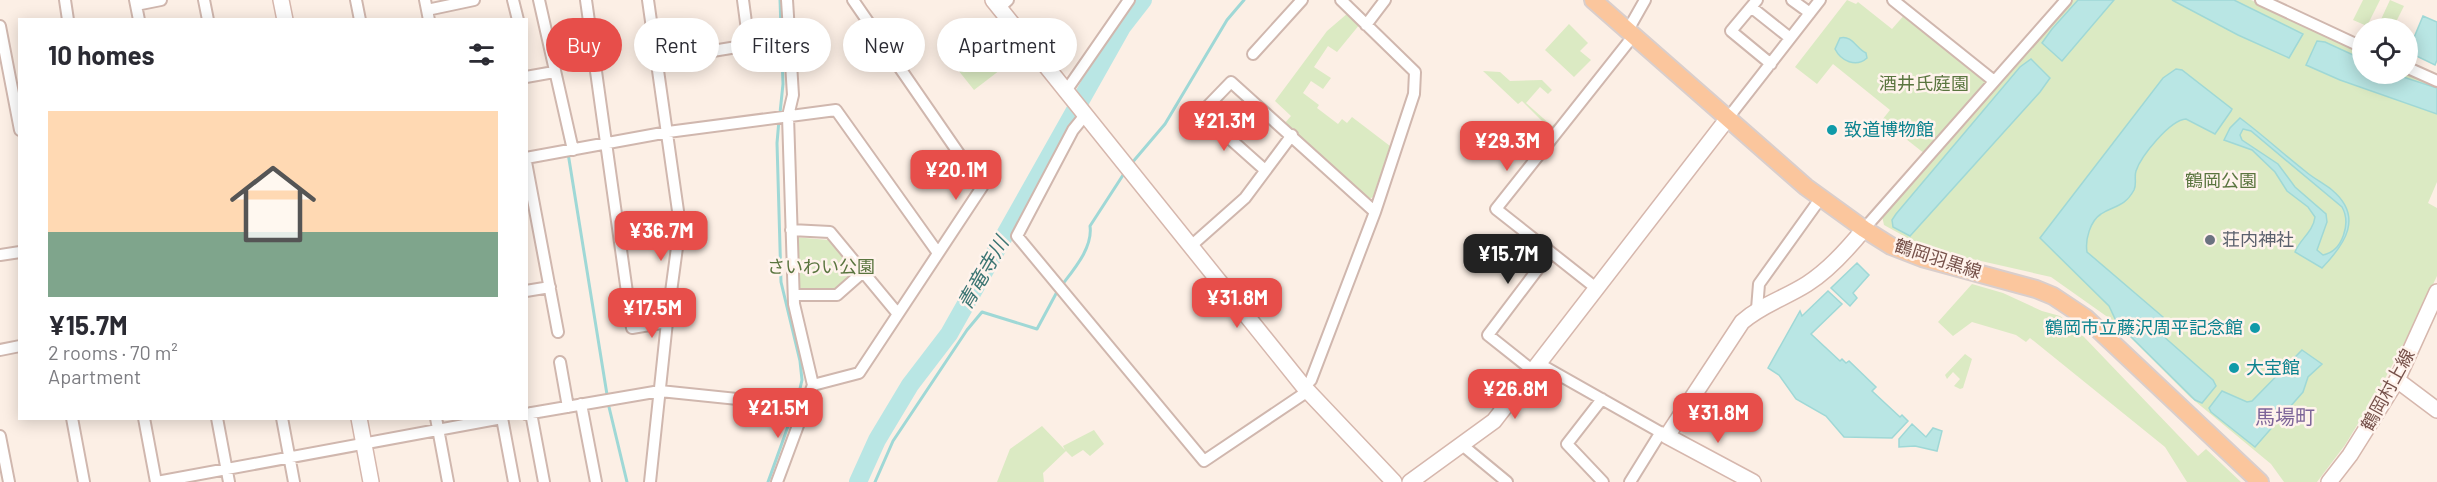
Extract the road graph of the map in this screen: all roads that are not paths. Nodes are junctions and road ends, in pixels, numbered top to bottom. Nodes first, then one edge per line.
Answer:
1 (65, 0) edge
2 (161, 0) edge
3 (204, 0) edge
4 (281, 0) edge
5 (356, 0) edge
6 (474, 0) edge
7 (513, 0) edge
8 (539, 0) edge
9 (586, 0) edge
10 (648, 0) edge
11 (743, 0) edge
12 (787, 0) edge
13 (853, 0) edge
14 (1129, 0) edge
15 (1302, 0) edge
16 (1341, 0) edge
17 (1385, 0) edge
18 (1593, 0) edge
19 (1645, 0) edge
20 (1792, 0) edge
21 (1820, 0) edge
22 (1893, 0) edge
23 (2066, 0) edge
24 (2260, 0) edge
25 (136, 2) edge
26 (1000, 3) edge
27 (1754, 4) edge
28 (427, 10) edge
29 (1810, 13) junction
30 (69, 18) edge
31 (139, 18) edge
32 (208, 18) edge
33 (285, 18) edge
34 (360, 18) edge
35 (518, 18) edge
36 (651, 18) edge
37 (1366, 25) junction
38 (0, 26) edge
39 (1631, 33) junction
40 (546, 34) edge
41 (1790, 38) junction
42 (2352, 42) edge
43 (719, 50) edge
44 (1253, 54) dead end
45 (1771, 64) junction
46 (554, 72) joint
47 (660, 72) edge
48 (2418, 72) edge
49 (528, 77) edge
50 (1994, 81) junction
51 (2437, 81) edge
52 (1066, 91) junction
53 (1086, 114) junction
54 (788, 116) junction
55 (1728, 118) junction
56 (18, 120) edge
57 (668, 132) junction
58 (1292, 135) junction
59 (608, 143) junction
60 (573, 150) junction
61 (528, 160) edge
62 (1265, 170) junction
63 (528, 171) edge
64 (1820, 199) junction
65 (1375, 212) junction
66 (1864, 229) junction
67 (792, 230) junction
68 (1192, 245) junction
69 (18, 252) edge
70 (1550, 252) junction
71 (938, 253) junction
72 (0, 255) edge
73 (863, 272) junction
74 (550, 287) junction
75 (1596, 288) junction
76 (528, 291) edge
77 (2437, 292) edge
78 (794, 295) junction
79 (1757, 309) junction
80 (898, 314) junction
81 (667, 322) junction
82 (558, 332) dead end
83 (18, 346) edge
84 (0, 350) edge
85 (560, 362) dead end
86 (1535, 366) junction
87 (2397, 380) junction
88 (813, 385) junction
89 (1306, 389) junction
90 (660, 391) junction
91 (1602, 399) junction
92 (581, 404) junction
93 (805, 405) junction
94 (568, 407) junction
95 (2437, 410) edge
96 (529, 414) edge
97 (72, 420) edge
98 (144, 420) edge
99 (217, 420) edge
100 (282, 420) edge
101 (359, 420) edge
102 (436, 420) edge
103 (491, 420) edge
104 (502, 420) edge
105 (438, 430) junction
106 (1664, 434) junction
107 (0, 436) edge
108 (364, 444) junction
109 (1461, 444) junction
110 (290, 457) junction
111 (226, 469) junction
112 (9, 482) edge
113 (84, 482) edge
114 (156, 482) edge
115 (229, 482) edge
116 (294, 482) edge
117 (371, 482) edge
118 (448, 482) edge
119 (514, 482) edge
120 (544, 482) edge
121 (596, 482) edge
122 (650, 482) edge
123 (777, 482) edge
124 (1394, 482) edge
125 (1410, 482) edge
126 (1507, 482) edge
127 (1603, 482) edge
128 (1630, 482) edge
129 (1753, 482) edge
130 (2260, 482) edge
131 (2329, 482) edge

1 - 30 street
2 - 25 street
3 - 32 street
4 - 33 street
5 - 34 street
6 - 28 street
7 - 35 street
8 - 40 street
9 - 59 street
10 - 36 street
11 - 43 street
12 - 54 street
13 - 71 street
14 - 52 street
15 - 44 street
16 - 37 street
17 - 37 street
18 - 39 main road, 鶴岡羽黒線
19 - 39 street
20 - 29 street
21 - 29 street
22 - 50 street
23 - 50 street
24 - 42 street
25 - 31 street
26 - 52 street
27 - 41 street
27 - 45 street
29 - 41 street
37 - 65 street
38 - 56 street
39 - 55 main road, 鶴岡羽黒線
39 - 70 street
41 - 45 street
45 - 55 street
46 - 49 street
46 - 60 street
47 - 57 street
48 - 51 street
50 - 66 street
52 - 53 street
53 - 68 street
53 - 89 street
54 - 57 street
54 - 67 street
54 - 71 street
55 - 64 main road, 鶴岡羽黒線
55 - 75 street
57 - 59 street
57 - 81 street
58 - 62 street
58 - 62 street
58 - 65 street
59 - 60 street
59 - 81 street
60 - 61 street
62 - 68 street
63 - 74 street
64 - 66 main road, 鶴岡羽黒線
64 - 79 street
65 - 89 street
66 - 79 street
66 - 130 main road, 鶴岡羽黒線
67 - 73 street
67 - 78 street
68 - 89 street
69 - 72 street
70 - 75 street
70 - 86 street
71 - 80 street
73 - 78 street
73 - 80 street
74 - 76 street
74 - 82 street
75 - 86 street
77 - 87 street, 鶴岡村上線
78 - 88 street
79 - 106 street
80 - 88 street
81 - 90 street
83 - 84 street
85 - 94 street
86 - 91 street
86 - 109 street
87 - 95 street
87 - 131 street, 鶴岡村上線
88 - 93 street
89 - 124 street
90 - 92 street
90 - 93 street
90 - 122 street
91 - 106 street
91 - 127 street
92 - 94 street
92 - 121 street
93 - 123 street
94 - 96 street
96 - 120 street
97 - 113 street
98 - 114 street
99 - 111 street
100 - 110 street
101 - 108 street
102 - 105 street
103 - 105 street
104 - 119 street
105 - 108 street
105 - 118 street
106 - 128 street
106 - 129 street
107 - 112 street
108 - 110 street
108 - 117 street
109 - 125 street
109 - 126 street
110 - 111 street
110 - 116 street
111 - 114 street
111 - 115 street

